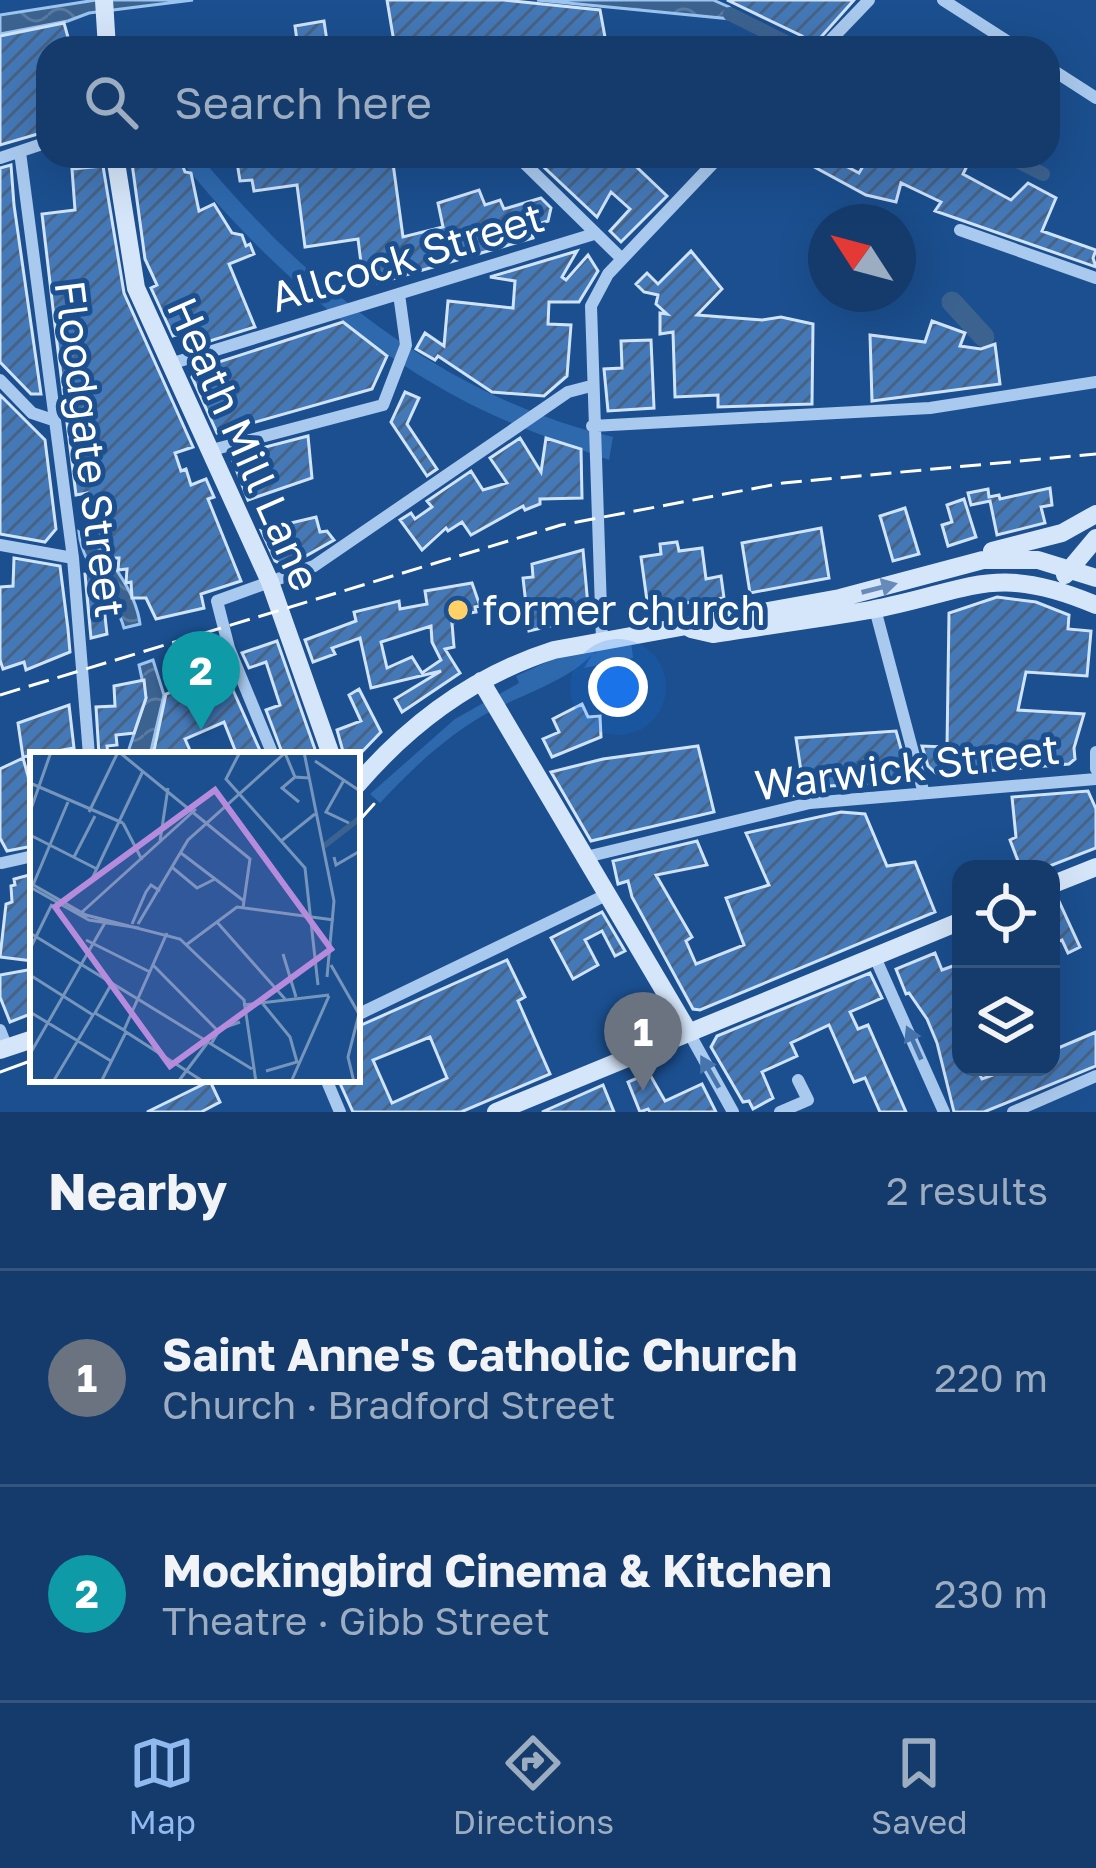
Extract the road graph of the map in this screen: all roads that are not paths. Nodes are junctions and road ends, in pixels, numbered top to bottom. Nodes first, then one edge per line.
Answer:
1 (869, 0) edge
2 (943, 0) edge
3 (835, 36) edge
4 (999, 36) edge
5 (1060, 75) edge
6 (1096, 98) edge
7 (36, 146) edge
8 (20, 152) junction
9 (0, 158) edge
10 (117, 168) edge
11 (530, 168) edge
12 (709, 168) edge
13 (961, 230) dead end
14 (594, 234) junction
15 (622, 259) junction
16 (1096, 278) edge
17 (398, 294) junction
18 (170, 364) junction
19 (0, 380) edge
20 (1096, 382) edge
21 (591, 386) junction
22 (52, 420) junction
23 (592, 426) junction
24 (208, 451) junction
25 (1096, 514) edge
26 (1096, 538) edge
27 (0, 545) edge
28 (73, 558) junction
29 (954, 567) junction
30 (1069, 569) junction
31 (1096, 578) edge
32 (270, 582) junction
33 (1055, 588) junction
34 (1096, 604) edge
35 (875, 609) junction
36 (682, 626) junction
37 (602, 640) junction
38 (481, 681) junction
39 (89, 752) edge
40 (272, 752) edge
41 (330, 752) edge
42 (1096, 752) edge
43 (1096, 769) edge
44 (1096, 778) edge
45 (360, 782) edge
46 (923, 790) junction
47 (586, 857) junction
48 (1, 861) edge
49 (1096, 867) edge
50 (0, 873) edge
51 (1060, 881) edge
52 (608, 894) junction
53 (952, 925) edge
54 (874, 956) junction
55 (360, 1014) edge
56 (688, 1031) junction
57 (1096, 1076) edge
58 (798, 1080) dead end
59 (327, 1082) edge
60 (532, 1105) edge
61 (340, 1112) edge
62 (496, 1112) edge
63 (733, 1112) edge
64 (780, 1112) edge
65 (944, 1112) edge
66 (1013, 1112) edge

1 - 3 street
2 - 4 street
5 - 6 street
7 - 8 street
8 - 9 street
8 - 22 street, Floodgate Street
10 - 18 street, Heath Mill Lane
11 - 14 street
12 - 15 street
13 - 16 street
14 - 15 street
14 - 17 street, Allcock Street
15 - 21 street
17 - 18 street, Allcock Street
17 - 24 street
18 - 24 street, Heath Mill Lane
19 - 22 street
20 - 23 street
21 - 23 street
21 - 32 street
22 - 28 street, Floodgate Street
23 - 37 street
24 - 32 street, Heath Mill Lane
25 - 29 street
26 - 30 street
27 - 28 street
28 - 39 street, Floodgate Street
29 - 30 street
36 -> 29 street
30 - 31 street
30 - 33 street
32 - 40 street
32 - 41 street, Heath Mill Lane
33 - 34 street
33 - 35 street
35 - 36 street
35 - 46 street
36 - 37 street
37 - 38 street
38 - 45 street
38 - 47 street
42 - 43 street
44 - 46 street, Warwick Street
46 - 47 street, Warwick Street
47 - 52 street
48 - 50 street
49 - 51 street
52 - 55 street
52 - 56 street
53 - 54 street
54 - 56 street
65 -> 54 street
56 - 60 street
63 -> 56 street
57 - 66 street
58 - 64 street
59 - 61 street
60 - 62 street

